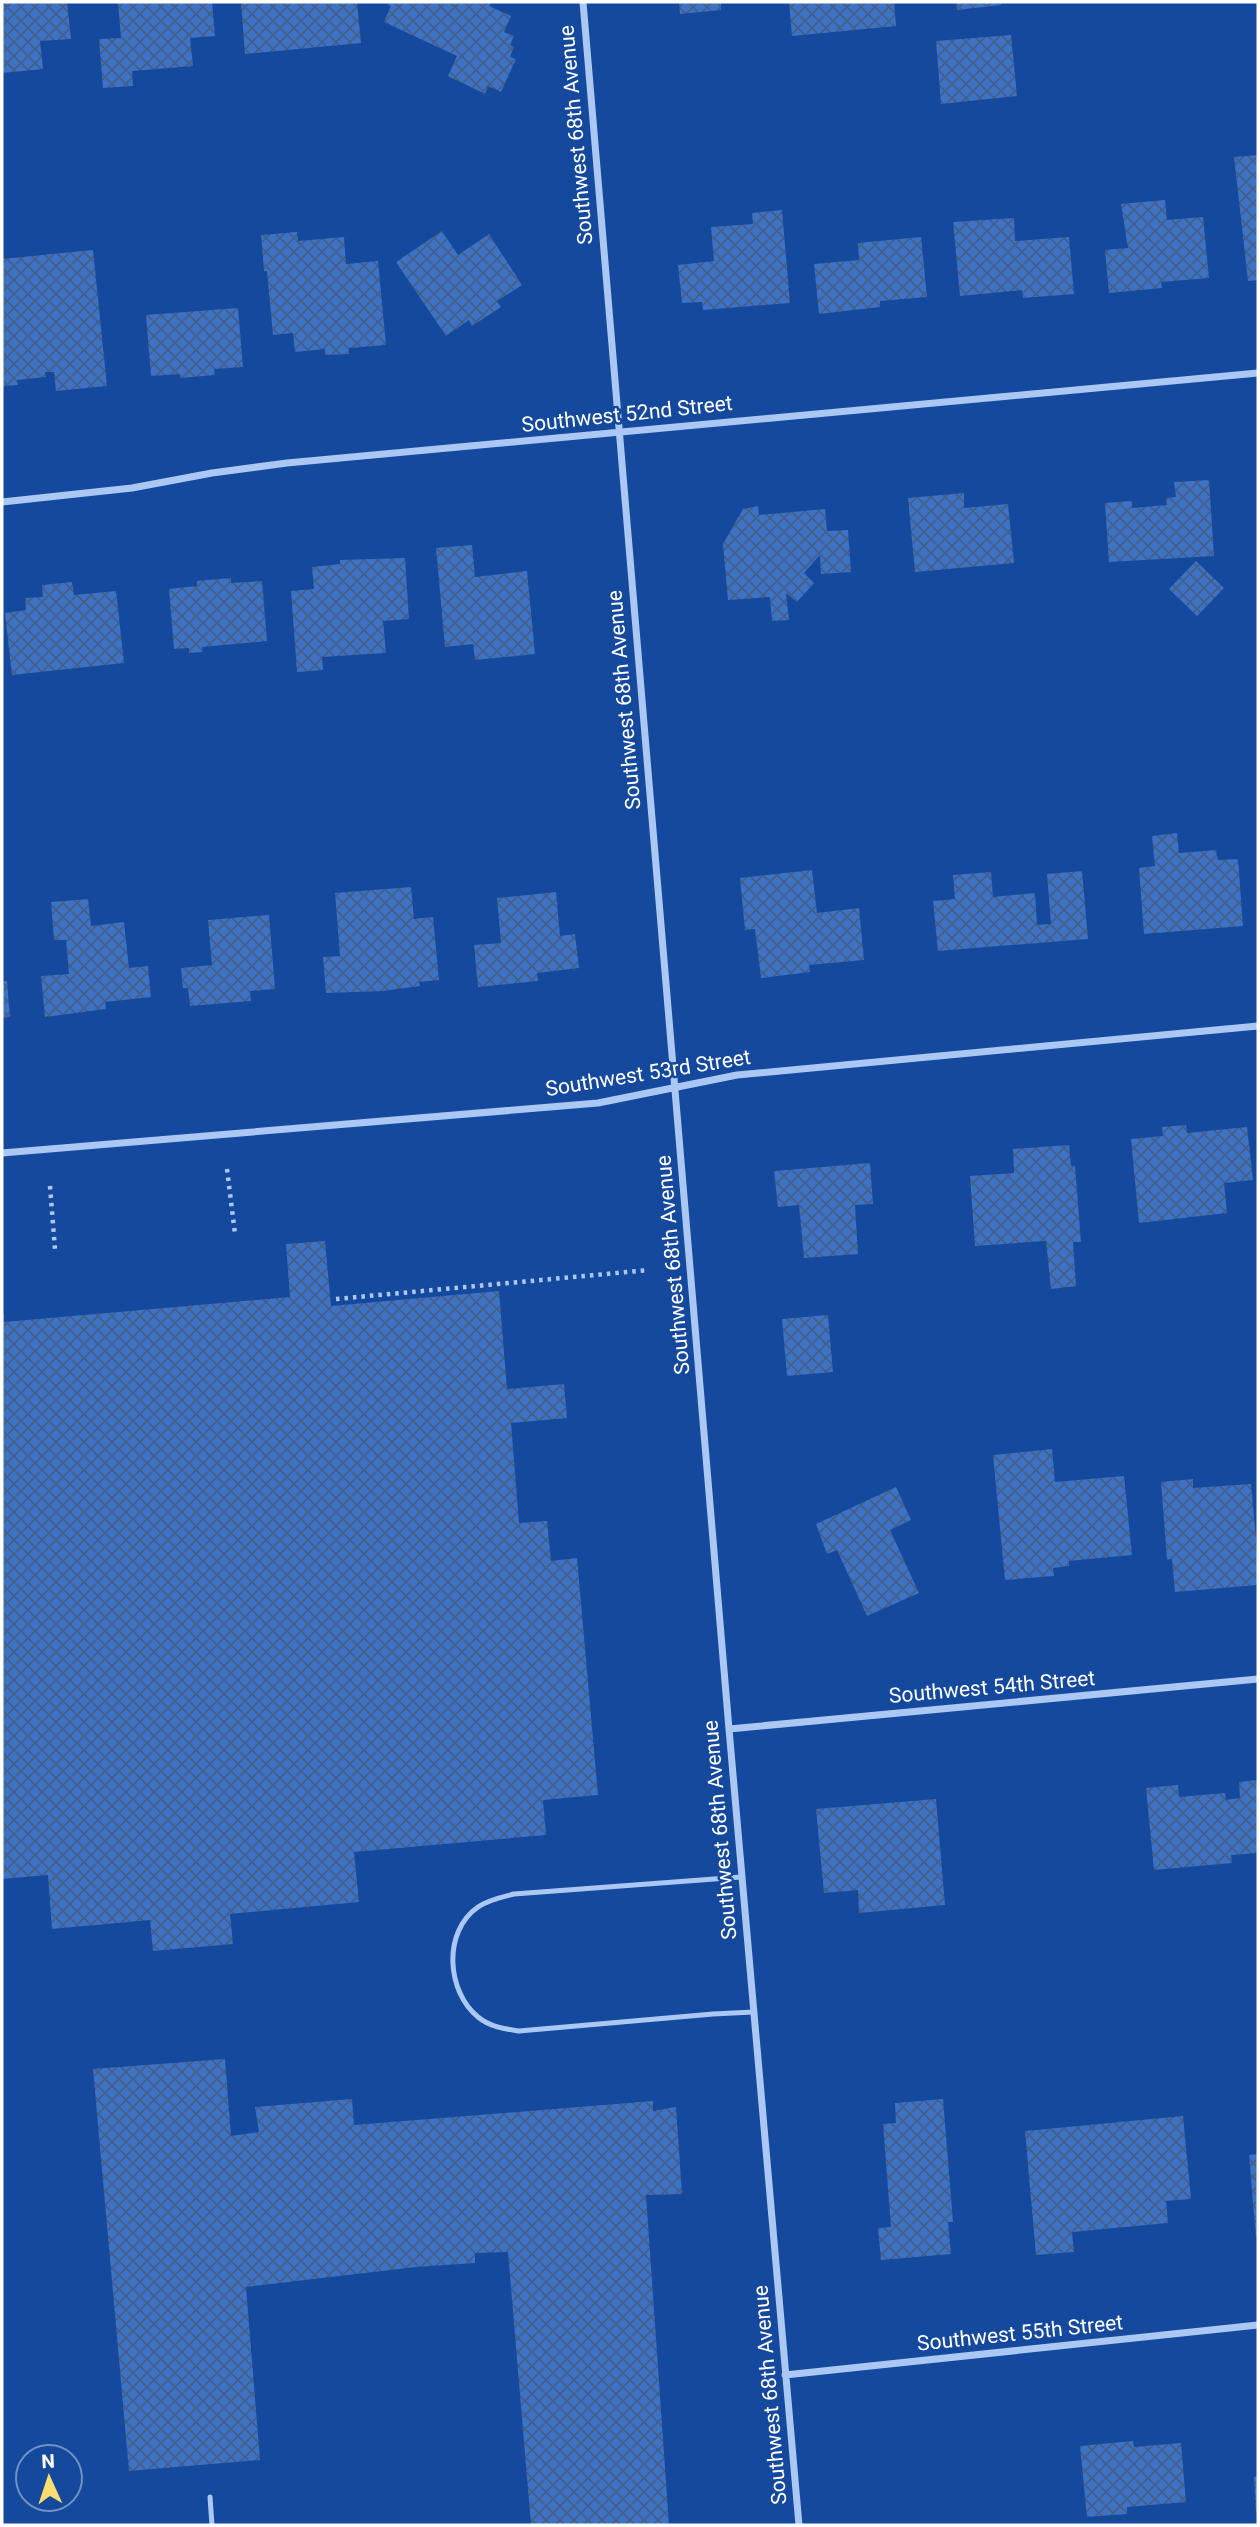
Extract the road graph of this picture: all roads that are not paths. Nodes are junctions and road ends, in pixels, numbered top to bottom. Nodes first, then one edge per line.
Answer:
1 (583, 2) edge
2 (1258, 373) edge
3 (618, 432) junction
4 (2, 502) edge
5 (1258, 1026) edge
6 (676, 1087) junction
7 (2, 1153) edge
8 (1258, 1679) edge
9 (729, 1729) junction
10 (741, 1877) junction
11 (754, 2012) junction
12 (1258, 2325) edge
13 (785, 2375) junction
14 (210, 2497) dead end
15 (212, 2525) edge
16 (799, 2525) edge

1 - 3 street, Southwest 68th Avenue
2 - 3 street, Southwest 52nd Street
3 - 4 street, Southwest 52nd Street
3 - 6 street, Southwest 68th Avenue
5 - 6 street, Southwest 53rd Street
6 - 7 street, Southwest 53rd Street
6 - 9 street, Southwest 68th Avenue
8 - 9 street, Southwest 54th Street
9 - 10 street, Southwest 68th Avenue
10 - 11 street, Southwest 68th Avenue
10 - 11 lane
11 - 13 street, Southwest 68th Avenue
12 - 13 street, Southwest 55th Street
13 - 16 street, Southwest 68th Avenue
14 - 15 lane

